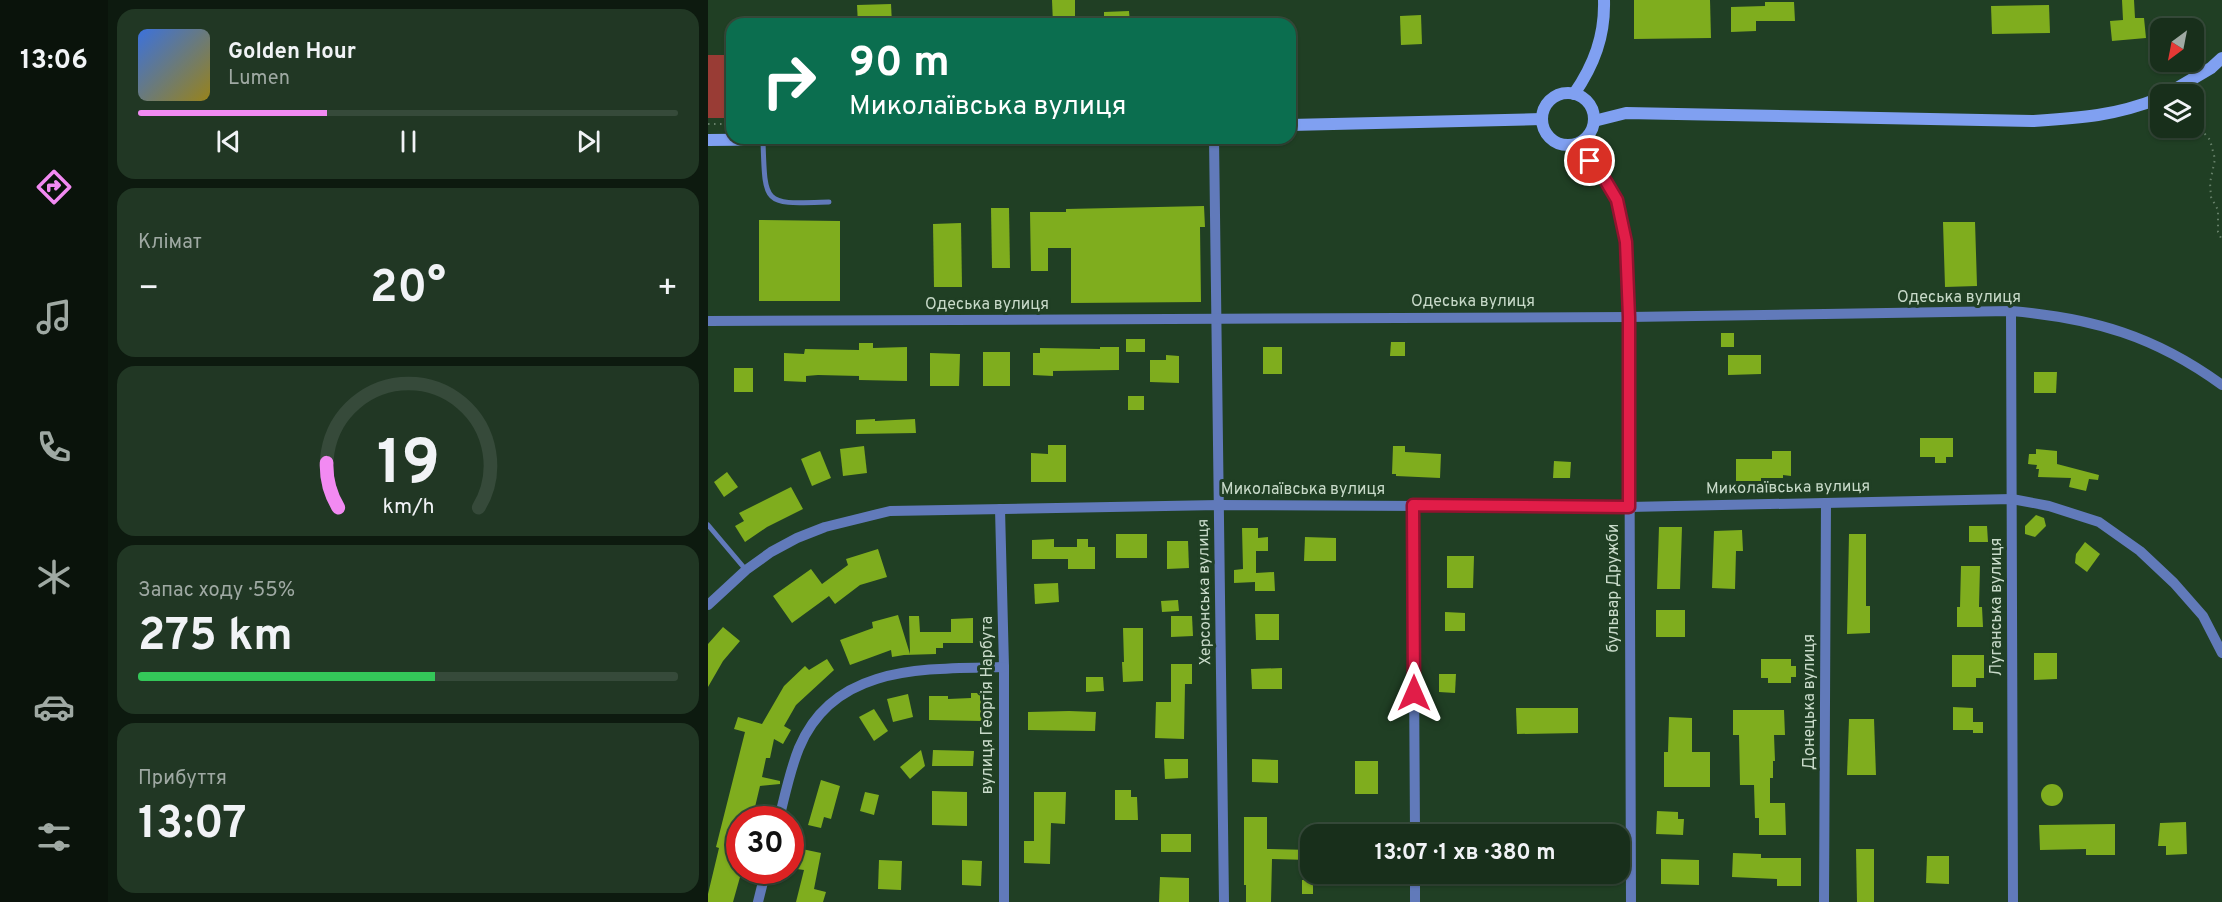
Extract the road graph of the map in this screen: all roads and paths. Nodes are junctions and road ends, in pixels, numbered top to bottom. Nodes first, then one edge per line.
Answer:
1 (1604, 0) edge
2 (2222, 58) edge
3 (2184, 84) edge
4 (1574, 94) junction
5 (2150, 102) edge
6 (1542, 119) junction
7 (1594, 121) junction
8 (708, 124) edge
9 (726, 124) edge
10 (1296, 125) edge
11 (2204, 133) edge
12 (708, 140) edge
13 (726, 140) edge
14 (1577, 143) junction
15 (763, 144) edge
16 (1214, 144) edge
17 (829, 202) dead end
18 (2218, 210) junction
19 (2222, 211) edge
20 (2222, 240) edge
21 (2011, 311) junction
22 (1629, 317) junction
23 (1215, 318) junction
24 (708, 321) edge
25 (2222, 385) edge
26 (2012, 499) junction
27 (1826, 502) junction
28 (1219, 505) junction
29 (1413, 505) junction
30 (1629, 507) junction
31 (1000, 509) junction
32 (708, 525) edge
33 (746, 570) junction
34 (708, 605) edge
35 (2222, 653) edge
36 (1004, 667) junction
37 (783, 806) edge
38 (1415, 824) edge
39 (762, 884) edge
40 (1415, 884) edge
41 (758, 902) edge
42 (1004, 902) edge
43 (1224, 902) edge
44 (1416, 902) edge
45 (1631, 902) edge
46 (1824, 902) edge
47 (2013, 902) edge

1 - 4 main road
2 - 3 main road
4 - 6 main road
4 - 7 main road
5 - 7 main road
6 - 10 main road
6 - 14 main road
7 - 14 main road
8 - 9 path
11 - 18 path
12 - 13 main road
14 - 22 street, бульвар Дружби
15 - 17 lane
16 - 23 street, Херсонська вулиця
18 - 19 path
18 - 20 path
21 - 22 street, Одеська вулиця
21 - 25 street, Одеська вулиця
21 - 26 street, Луганська вулиця
22 - 23 street, Одеська вулиця
22 - 30 street, бульвар Дружби
23 - 24 street, Одеська вулиця
23 - 28 street, Херсонська вулиця
26 - 27 street, Миколаївська вулиця
26 - 35 street, Миколаївська вулиця
26 - 47 street, Луганська вулиця
27 - 30 street, Миколаївська вулиця
27 - 46 street, Донецька вулиця
28 - 29 street, Миколаївська вулиця
28 - 31 street, Миколаївська вулиця
28 - 43 street, Херсонська вулиця
29 - 30 street, Миколаївська вулиця
29 - 38 street
30 - 45 street, бульвар Дружби
31 - 33 street, Миколаївська вулиця
31 - 36 street, вулиця Георгія Нарбута
32 - 33 lane
33 - 34 street, Миколаївська вулиця
36 - 37 street
36 - 42 street, вулиця Георгія Нарбута
39 - 41 street
40 - 44 street

